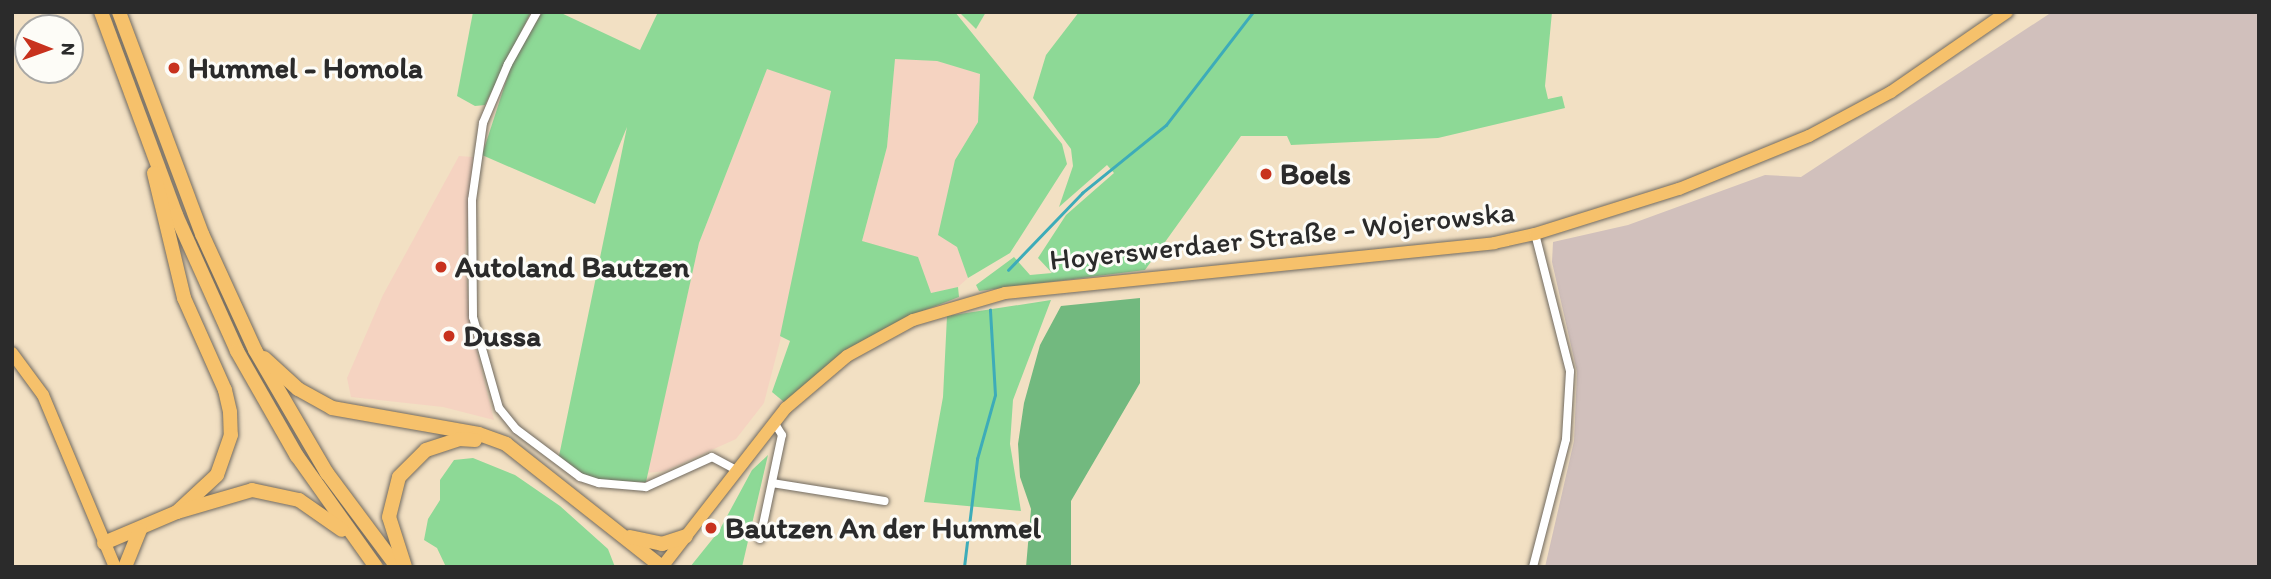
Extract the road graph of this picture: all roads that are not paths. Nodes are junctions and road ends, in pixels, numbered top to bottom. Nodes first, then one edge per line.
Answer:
1 (101, 12) edge
2 (119, 12) edge
3 (537, 12) edge
4 (2007, 12) edge
5 (150, 142) junction
6 (1535, 234) junction
7 (255, 350) junction
8 (12, 353) edge
9 (774, 422) junction
10 (529, 463) junction
11 (736, 470) junction
12 (772, 483) junction
13 (885, 500) dead end
14 (177, 512) junction
15 (140, 530) junction
16 (622, 535) junction
17 (686, 536) junction
18 (761, 539) dead end
19 (355, 540) junction
20 (104, 543) junction
21 (115, 567) edge
22 (125, 567) edge
23 (376, 567) edge
24 (397, 567) edge
25 (405, 567) edge
26 (662, 567) edge
27 (1533, 567) edge

1 - 5 highway
2 - 7 highway
3 - 11 street
4 - 6 main road, Hoyerswerdaer Straße - Wojerowska
5 - 14 highway
5 - 19 highway
6 - 9 main road, Hoyerswerdaer Straße - Wojerowska
6 - 27 street
7 - 10 highway
7 - 24 highway
8 - 20 main road
9 - 11 main road, Hoyerswerdaer Straße - Wojerowska
9 - 12 street
10 - 16 highway
10 - 25 highway
11 - 17 main road, Hoyerswerdaer Straße - Wojerowska
12 - 13 street
12 - 18 street
14 - 15 highway
14 - 19 highway
15 - 20 highway
15 - 22 highway
16 - 17 highway
16 - 26 highway
17 - 26 main road, Hoyerswerdaer Straße - Wojerowska
19 - 23 highway
20 - 21 main road

